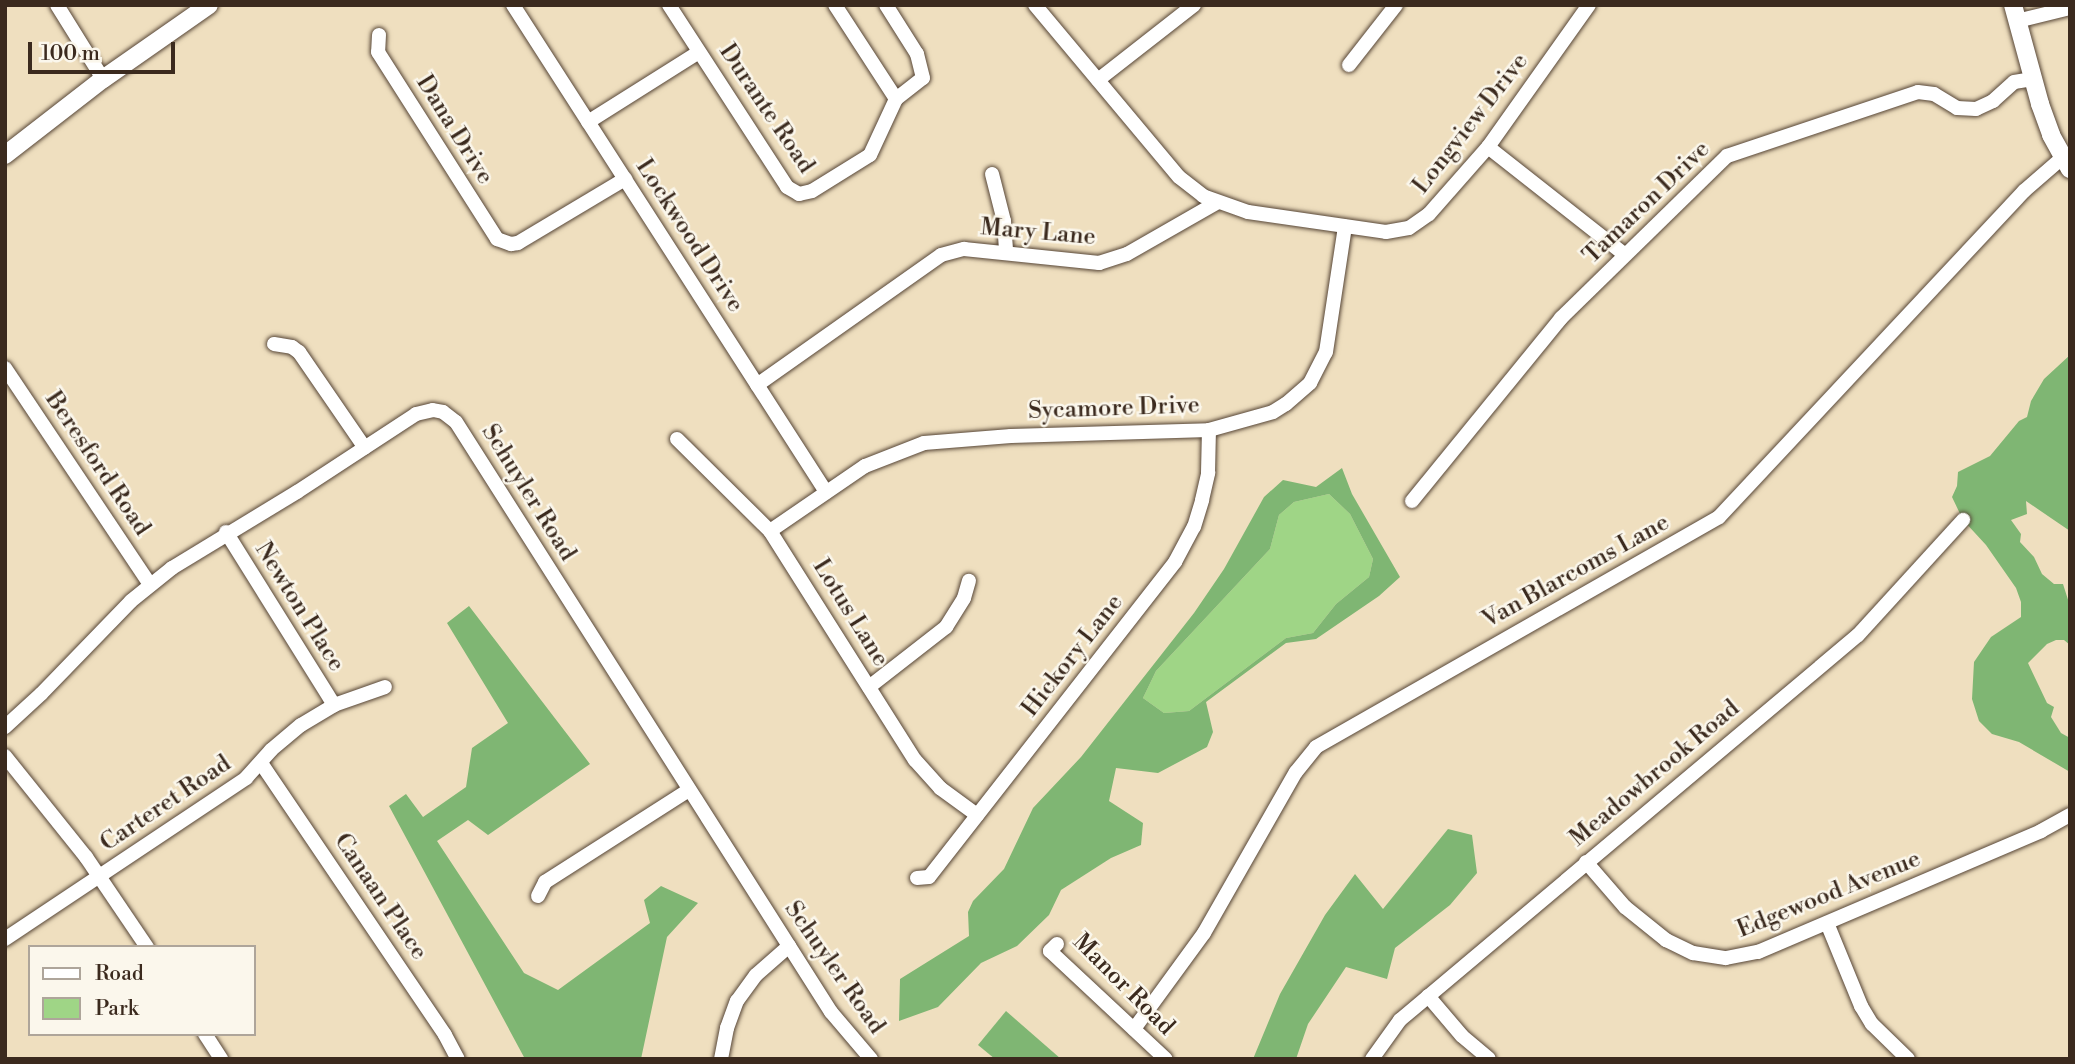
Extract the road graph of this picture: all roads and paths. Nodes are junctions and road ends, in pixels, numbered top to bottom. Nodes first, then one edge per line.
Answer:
1 (57, 5) edge
2 (209, 5) edge
3 (513, 5) edge
4 (670, 5) edge
5 (835, 5) edge
6 (886, 5) edge
7 (1035, 5) edge
8 (1194, 5) edge
9 (1396, 5) edge
10 (1590, 5) edge
11 (2070, 8) edge
12 (2015, 13) edge
13 (379, 35) dead end
14 (699, 52) junction
15 (1349, 65) dead end
16 (103, 79) junction
17 (2033, 79) junction
18 (1098, 80) junction
19 (896, 99) junction
20 (588, 122) junction
21 (1488, 147) junction
22 (5, 155) edge
23 (2067, 164) edge
24 (992, 174) dead end
25 (625, 179) junction
26 (1216, 203) junction
27 (1345, 226) junction
28 (1006, 253) junction
29 (1624, 254) junction
30 (274, 344) dead end
31 (5, 368) edge
32 (757, 385) junction
33 (1209, 430) junction
34 (677, 439) dead end
35 (365, 447) junction
36 (826, 492) junction
37 (1412, 501) dead end
38 (1963, 520) dead end
39 (770, 531) junction
40 (226, 532) junction
41 (969, 581) dead end
42 (150, 585) junction
43 (385, 687) dead end
44 (869, 687) junction
45 (334, 705) junction
46 (5, 727) edge
47 (5, 756) edge
48 (261, 762) junction
49 (689, 790) junction
50 (977, 815) junction
51 (2070, 815) edge
52 (1586, 862) junction
53 (100, 877) junction
54 (917, 878) dead end
55 (538, 896) dead end
56 (1827, 923) junction
57 (5, 939) edge
58 (1057, 944) dead end
59 (146, 945) edge
60 (789, 946) junction
61 (1428, 996) junction
62 (1134, 1029) junction
63 (206, 1036) edge
64 (221, 1059) edge
65 (458, 1059) edge
66 (721, 1059) edge
67 (871, 1059) edge
68 (1166, 1059) edge
69 (1372, 1059) edge
70 (1489, 1059) edge
71 (1908, 1059) edge

1 - 16 street
2 - 16 main road
3 - 20 street, Lockwood Drive
4 - 14 street, Durante Road
5 - 19 street
6 - 19 street, Durante Road
7 - 18 street, Longview Drive
8 - 18 street
9 - 15 street
10 - 21 street, Longview Drive
11 - 12 street
12 - 17 main road
13 - 25 street, Dana Drive
14 - 19 street, Durante Road
14 - 20 street
16 - 22 main road
17 - 23 main road
17 - 29 street, Tamaron Drive
18 - 26 street, Longview Drive
20 - 25 street, Lockwood Drive
21 - 27 street, Longview Drive
21 - 29 street
23 - 62 street, Van Blarcoms Lane
24 - 28 street
25 - 32 street, Lockwood Drive
26 - 27 street, Longview Drive
26 - 28 street, Mary Lane
27 - 33 street, Sycamore Drive
28 - 32 street, Mary Lane
29 - 37 street, Tamaron Drive
30 - 35 street
31 - 42 street, Beresford Road
32 - 36 street, Lockwood Drive
33 - 36 street, Sycamore Drive
33 - 50 street, Hickory Lane
34 - 39 street, Lotus Lane
35 - 40 street, Schuyler Road
35 - 49 street, Schuyler Road
36 - 39 street, Sycamore Drive
38 - 52 street, Meadowbrook Road
39 - 44 street, Lotus Lane
40 - 42 street, Schuyler Road
40 - 45 street, Newton Place
41 - 44 street
42 - 46 street, Schuyler Road
43 - 45 street, Carteret Road
44 - 50 street, Lotus Lane
45 - 48 street, Carteret Road
47 - 53 street
48 - 53 street, Carteret Road
48 - 65 street, Canaan Place
49 - 55 street
49 - 60 street, Schuyler Road
50 - 54 street, Hickory Lane
51 - 56 street, Edgewood Avenue
52 - 56 street, Edgewood Avenue
52 - 61 street, Meadowbrook Road
53 - 57 street, Carteret Road
53 - 59 street
56 - 71 street
58 - 62 street, Manor Road
60 - 66 street
60 - 67 street, Schuyler Road
61 - 69 street, Meadowbrook Road
61 - 70 street
62 - 68 street, Manor Road
63 - 64 street

